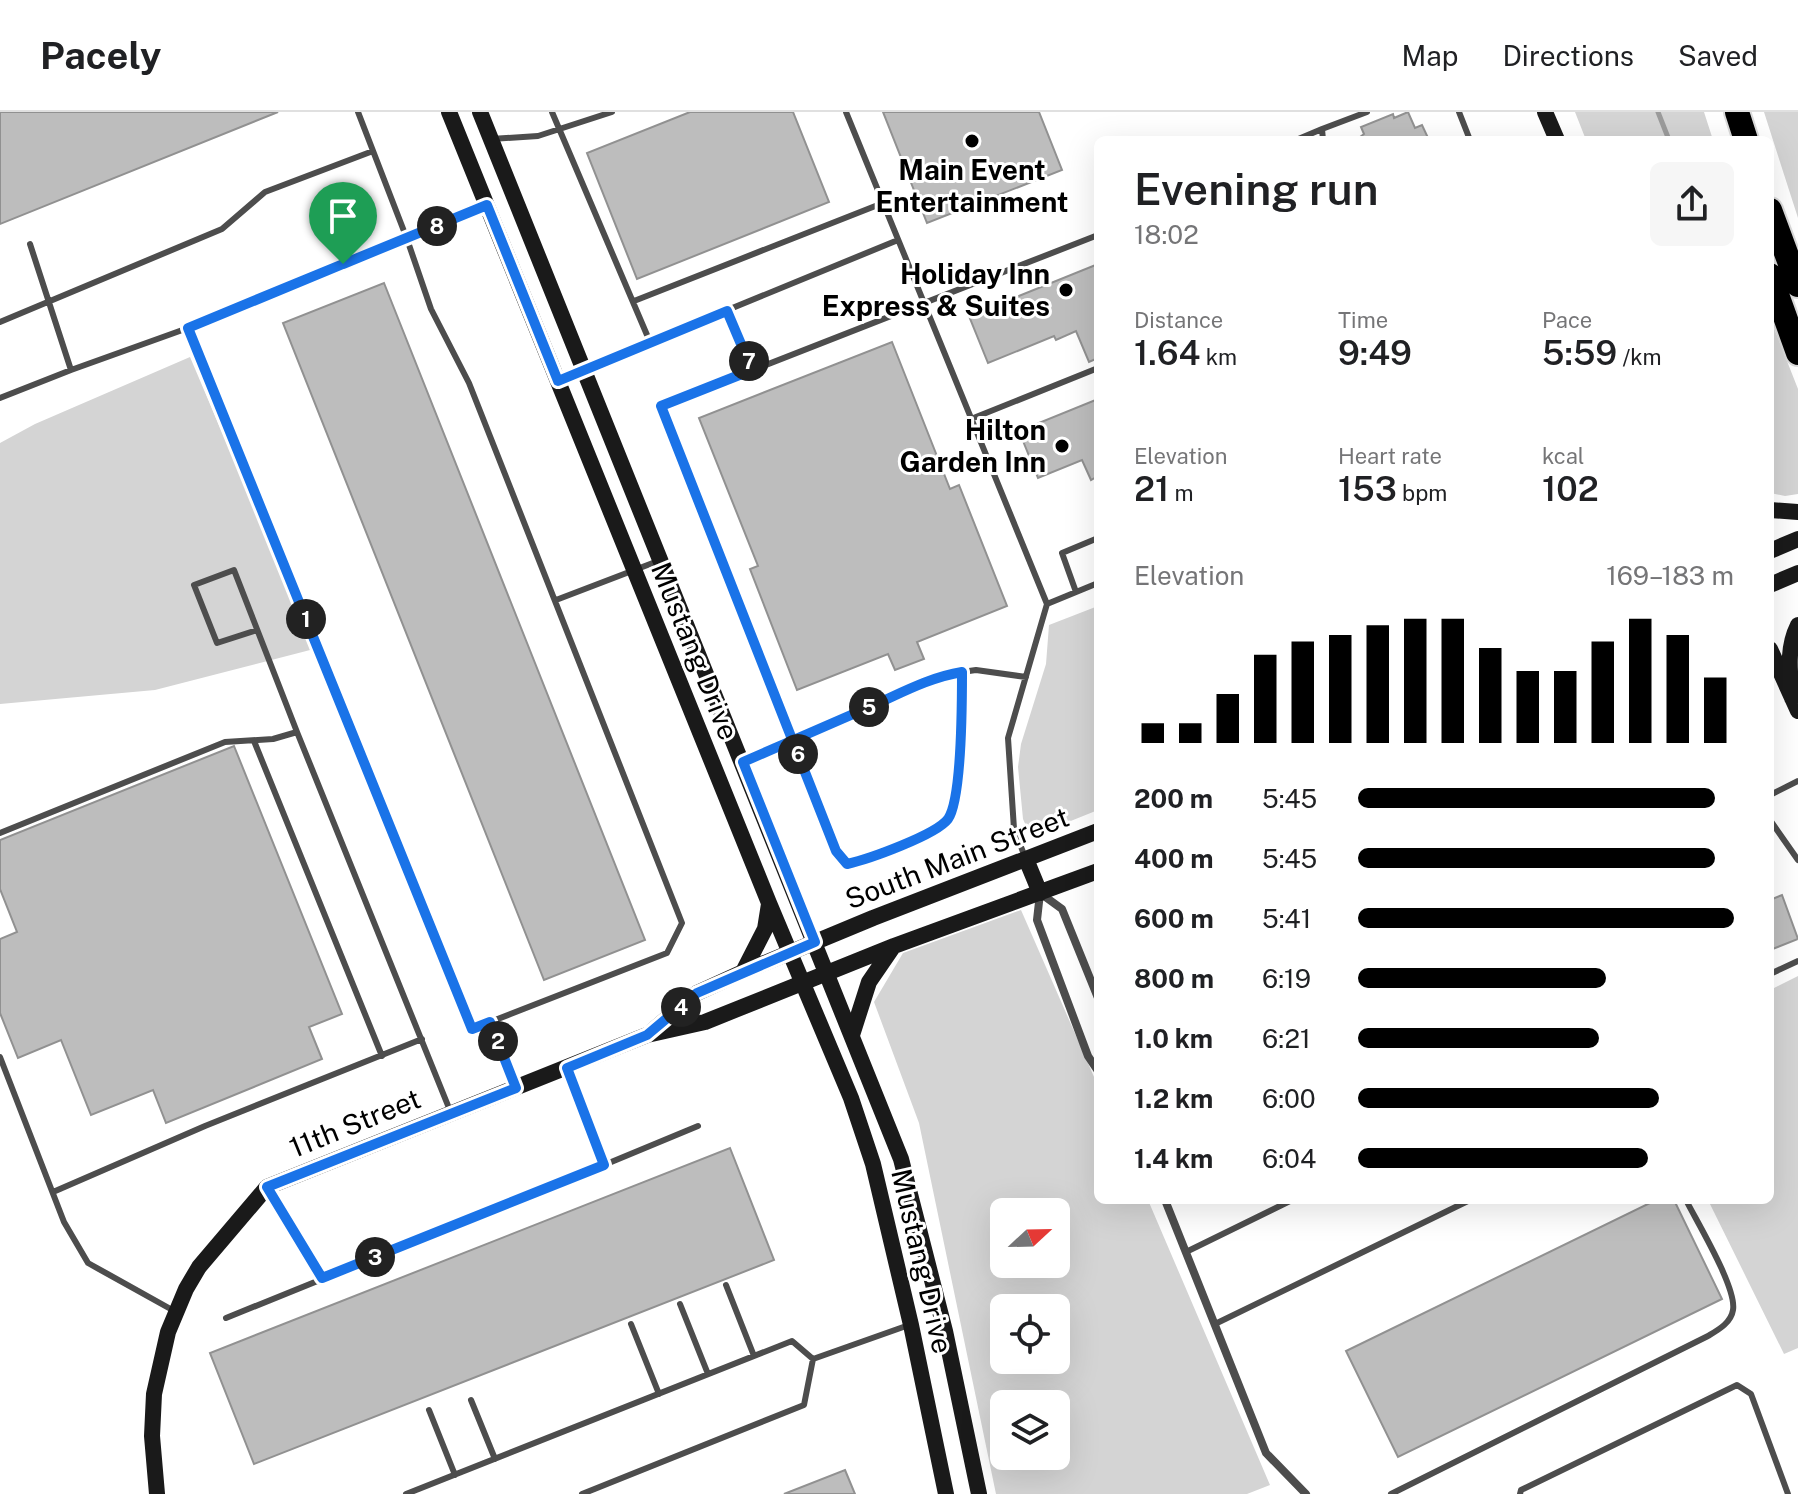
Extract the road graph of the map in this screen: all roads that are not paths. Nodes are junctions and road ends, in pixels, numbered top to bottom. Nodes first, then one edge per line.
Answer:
1 (358, 112) edge
2 (449, 112) edge
3 (480, 112) edge
4 (552, 112) edge
5 (612, 112) edge
6 (846, 112) edge
7 (1367, 112) edge
8 (1459, 112) edge
9 (1545, 112) edge
10 (1737, 112) edge
11 (1322, 129) junction
12 (559, 130) junction
13 (1305, 136) edge
14 (1323, 136) edge
15 (1468, 136) edge
16 (1555, 136) edge
17 (1745, 136) edge
18 (491, 139) junction
19 (373, 151) junction
20 (883, 203) junction
21 (487, 205) junction
22 (1774, 221) edge
23 (1094, 237) edge
24 (407, 239) junction
25 (898, 240) junction
26 (30, 244) dead end
27 (1798, 285) edge
28 (1774, 286) edge
29 (634, 301) junction
30 (49, 303) junction
31 (924, 303) junction
32 (727, 311) junction
33 (0, 322) edge
34 (188, 328) junction
35 (650, 342) junction
36 (1798, 353) edge
37 (584, 369) junction
38 (71, 370) junction
39 (752, 370) junction
40 (1094, 370) edge
41 (558, 381) junction
42 (0, 398) edge
43 (971, 419) junction
44 (1774, 510) edge
45 (1798, 512) edge
46 (1798, 539) edge
47 (1094, 540) edge
48 (1774, 549) edge
49 (661, 559) junction
50 (634, 570) junction
51 (1798, 573) edge
52 (1774, 583) edge
53 (1094, 585) edge
54 (1076, 592) junction
55 (556, 600) junction
56 (1047, 604) junction
57 (1798, 625) edge
58 (257, 630) junction
59 (1774, 661) edge
60 (962, 672) junction
61 (1026, 677) junction
62 (1795, 704) edge
63 (297, 732) junction
64 (793, 740) junction
65 (254, 741) junction
66 (743, 762) junction
67 (1798, 781) edge
68 (1774, 793) edge
69 (1774, 826) edge
70 (0, 833) edge
71 (1094, 833) edge
72 (1781, 836) junction
73 (1774, 839) edge
74 (1026, 859) junction
75 (1798, 860) edge
76 (1094, 873) edge
77 (1040, 893) junction
78 (769, 903) junction
79 (815, 942) junction
80 (894, 946) junction
81 (790, 953) junction
82 (1798, 961) edge
83 (743, 972) junction
84 (827, 972) junction
85 (1774, 972) edge
86 (802, 982) junction
87 (1094, 988) edge
88 (490, 1022) junction
89 (647, 1035) junction
90 (852, 1035) junction
91 (422, 1039) junction
92 (382, 1056) junction
93 (0, 1057) edge
94 (1094, 1065) edge
95 (567, 1068) junction
96 (516, 1088) junction
97 (451, 1113) junction
98 (698, 1126) dead end
99 (604, 1165) junction
100 (267, 1187) junction
101 (53, 1192) junction
102 (1167, 1204) edge
103 (1284, 1204) edge
104 (1462, 1204) edge
105 (1688, 1204) edge
106 (1186, 1252) junction
107 (322, 1278) junction
108 (726, 1285) dead end
109 (680, 1304) dead end
110 (177, 1310) junction
111 (226, 1318) dead end
112 (631, 1324) dead end
113 (1215, 1324) junction
114 (911, 1325) junction
115 (754, 1356) junction
116 (813, 1359) junction
117 (708, 1374) junction
118 (659, 1394) junction
119 (471, 1400) dead end
120 (429, 1410) dead end
121 (495, 1459) junction
122 (455, 1475) junction
123 (592, 1492) edge
124 (157, 1494) edge
125 (406, 1494) edge
126 (582, 1494) edge
127 (946, 1494) edge
128 (979, 1494) edge
129 (1306, 1494) edge
130 (1391, 1494) edge
131 (1520, 1494) edge
132 (1788, 1494) edge

1 - 19 lane
2 - 21 main road, Mustang Drive
3 - 18 main road, Mustang Drive
4 - 12 lane
5 - 12 lane
6 - 20 lane
7 - 11 lane
8 - 15 lane
9 - 16 main road
10 - 17 highway
11 - 13 lane
11 - 14 lane
12 - 18 lane
12 - 29 lane
18 - 37 main road, Mustang Drive
19 - 24 lane
19 - 30 lane
20 - 25 lane
20 - 29 lane
21 - 24 lane
21 - 41 main road, Mustang Drive
22 - 27 highway
23 - 31 lane
24 - 34 lane
24 - 55 lane
25 - 31 lane
25 - 32 lane
26 - 30 lane
28 - 36 highway
29 - 35 lane
30 - 33 lane
30 - 38 lane
31 - 39 lane
31 - 43 lane
32 - 35 lane
32 - 39 lane
34 - 38 lane
34 - 88 lane
35 - 37 lane
37 - 41 main road
37 - 49 main road, Mustang Drive
38 - 42 lane
39 - 64 lane
40 - 43 lane
41 - 50 main road, Mustang Drive
43 - 56 lane
44 - 45 main road
46 - 48 main road
47 - 54 lane
49 - 50 lane
49 - 66 main road, Mustang Drive
50 - 55 lane
50 - 78 main road, Mustang Drive
51 - 52 main road
53 - 54 lane
54 - 56 lane
55 - 88 lane
56 - 61 lane
57 - 62 main road
58 - 58 lane
58 - 63 lane
59 - 62 main road
60 - 61 lane
60 - 64 lane
60 - 64 lane
61 - 74 lane
63 - 65 lane
63 - 91 lane
64 - 66 lane
65 - 70 lane
65 - 92 lane
66 - 79 main road, Mustang Drive
67 - 68 lane
69 - 72 lane
71 - 74 main road, South Main Street
72 - 73 lane
72 - 75 lane
74 - 77 main road
74 - 79 main road, South Main Street
76 - 77 main road
77 - 80 main road
77 - 87 street
77 - 94 street
78 - 81 main road, Mustang Drive
78 - 83 main road
79 - 81 main road, South Main Street
79 - 84 main road, Mustang Drive
80 - 84 main road
80 - 90 main road
81 - 83 main road, 11th Street
81 - 86 main road, Mustang Drive
82 - 85 lane
83 - 89 main road, 11th Street
84 - 86 main road
84 - 90 main road, Mustang Drive
86 - 89 main road, 11th Street
86 - 114 main road, Mustang Drive
88 - 96 lane
89 - 95 main road, 11th Street
90 - 128 main road, Mustang Drive
91 - 92 lane
91 - 97 lane
92 - 101 lane
93 - 101 lane
95 - 96 main road, 11th Street
95 - 99 lane
96 - 97 main road, 11th Street
97 - 100 main road, 11th Street
98 - 99 lane
99 - 107 lane
100 - 107 lane
100 - 110 main road, 11th Street
101 - 110 lane
102 - 106 street
103 - 106 lane
104 - 113 lane
105 - 130 lane
106 - 113 street
107 - 111 lane
108 - 115 lane
109 - 117 lane
110 - 124 main road, 11th Street
112 - 118 lane
113 - 129 street
114 - 116 lane
114 - 127 main road, Mustang Drive
115 - 116 lane
115 - 117 lane
116 - 123 lane
117 - 118 lane
118 - 121 lane
119 - 121 lane
120 - 122 lane
121 - 122 lane
122 - 125 lane
123 - 126 lane
131 - 132 lane

